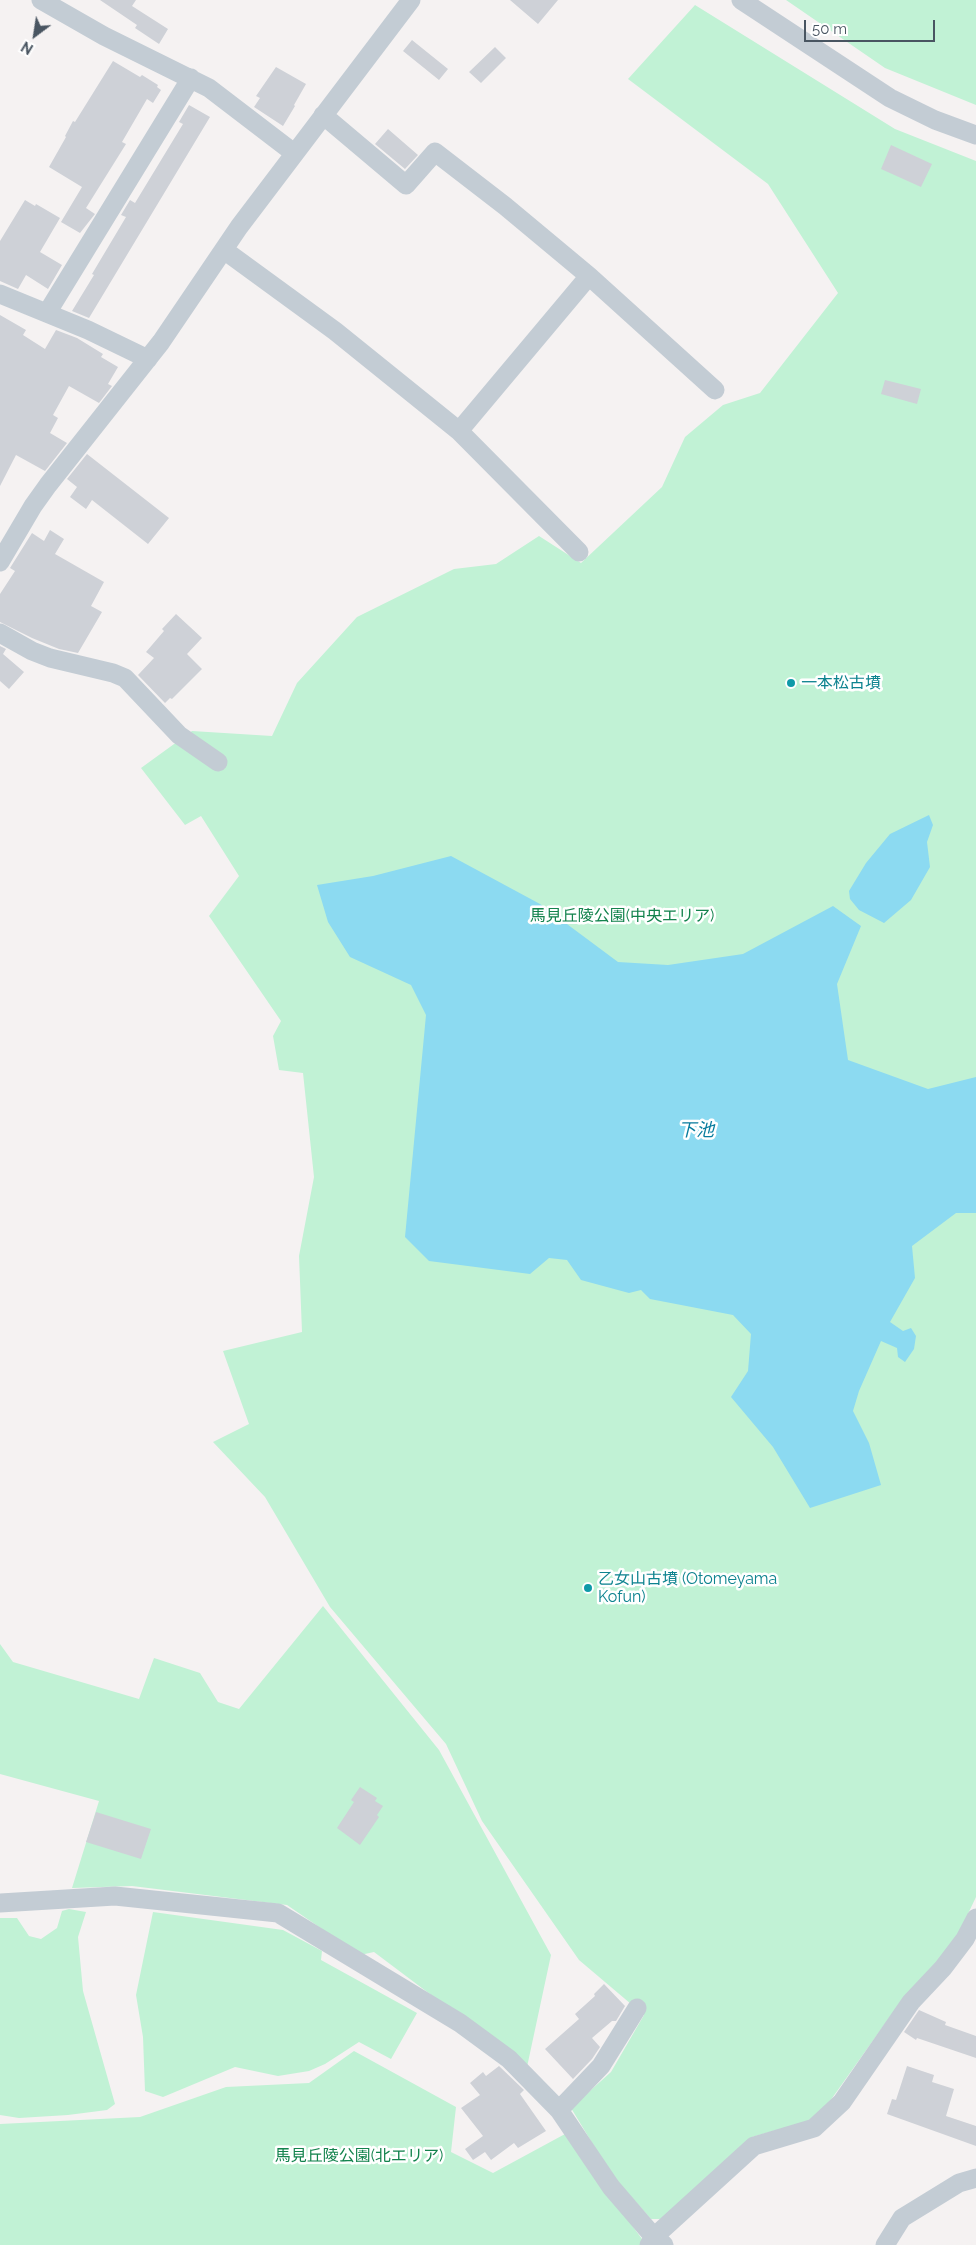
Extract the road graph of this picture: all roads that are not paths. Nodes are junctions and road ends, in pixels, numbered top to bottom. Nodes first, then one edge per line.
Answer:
1 (41, 0) edge
2 (412, 0) edge
3 (741, 0) edge
4 (191, 78) junction
5 (323, 115) junction
6 (976, 135) edge
7 (294, 153) junction
8 (224, 250) junction
9 (589, 276) junction
10 (0, 294) edge
11 (47, 313) junction
12 (148, 359) junction
13 (715, 390) dead end
14 (459, 432) junction
15 (579, 552) dead end
16 (0, 562) edge
17 (0, 633) edge
18 (218, 762) dead end
19 (0, 1903) edge
20 (976, 1918) edge
21 (637, 2008) dead end
22 (559, 2110) junction
23 (976, 2178) edge
24 (656, 2242) edge
25 (885, 2245) edge

1 - 4 street
2 - 5 street
3 - 6 street
4 - 7 street
4 - 11 street
5 - 7 street
5 - 9 street
7 - 8 street
8 - 12 street
8 - 14 street
9 - 13 street
9 - 14 street
10 - 11 street
11 - 12 street
12 - 16 street
14 - 15 street
17 - 18 street
19 - 22 street
20 - 24 street
21 - 22 street
22 - 24 street
23 - 25 street

